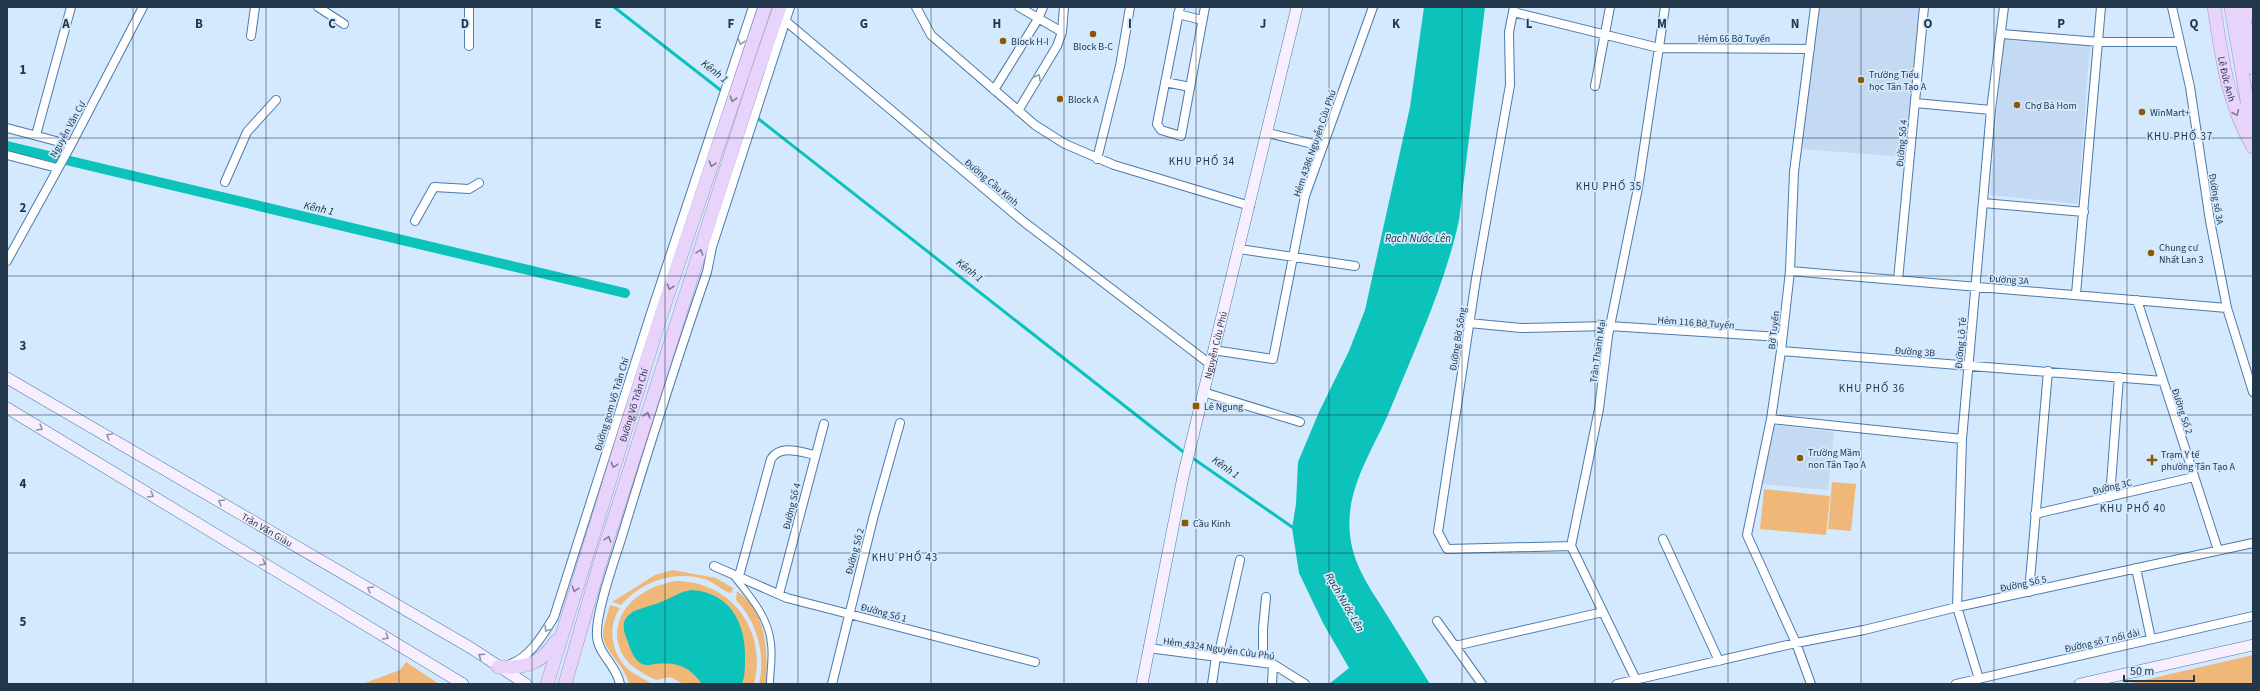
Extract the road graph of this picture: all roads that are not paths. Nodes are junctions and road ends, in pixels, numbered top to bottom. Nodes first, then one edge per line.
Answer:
1 (71, 7) edge
2 (143, 7) edge
3 (255, 7) edge
4 (318, 7) edge
5 (469, 7) edge
6 (753, 7) edge
7 (765, 7) edge
8 (790, 7) edge
9 (916, 7) edge
10 (1019, 7) edge
11 (1043, 7) edge
12 (1064, 7) edge
13 (1130, 7) edge
14 (1205, 7) edge
15 (1297, 7) edge
16 (1373, 7) edge
17 (1610, 7) edge
18 (1665, 7) edge
19 (1815, 7) edge
20 (1924, 7) edge
21 (2004, 7) edge
22 (2101, 7) edge
23 (2172, 7) edge
24 (2214, 7) edge
25 (2223, 7) edge
26 (2231, 7) edge
27 (2242, 7) edge
28 (2252, 7) edge
29 (1513, 9) edge
30 (1179, 11) edge
31 (778, 12) edge
32 (2253, 14) edge
33 (1038, 19) junction
34 (1202, 20) junction
35 (344, 24) dead end
36 (1062, 32) junction
37 (1604, 34) junction
38 (2002, 34) junction
39 (251, 36) dead end
40 (2099, 42) junction
41 (2180, 42) junction
42 (469, 46) dead end
43 (1659, 48) junction
44 (1810, 49) junction
45 (2243, 71) edge
46 (1165, 82) junction
47 (1595, 86) dead end
48 (1190, 87) junction
49 (994, 90) junction
50 (276, 100) dead end
51 (1915, 103) junction
52 (1991, 110) junction
53 (1018, 111) junction
54 (719, 126) junction
55 (7, 128) edge
56 (743, 133) junction
57 (1268, 133) junction
58 (36, 135) junction
59 (2253, 135) edge
60 (71, 146) junction
61 (1321, 146) junction
62 (2253, 146) edge
63 (7, 155) edge
64 (1097, 159) junction
65 (57, 168) junction
66 (225, 182) dead end
67 (480, 183) dead end
68 (1982, 203) junction
69 (1250, 206) junction
70 (2084, 212) junction
71 (415, 221) dead end
72 (1239, 249) junction
73 (1293, 257) junction
74 (7, 261) edge
75 (1355, 266) dead end
76 (1790, 271) junction
77 (1898, 280) junction
78 (1975, 286) junction
79 (2076, 294) junction
80 (2136, 300) junction
81 (2227, 308) junction
82 (1469, 323) junction
83 (1609, 326) junction
84 (1781, 337) junction
85 (1213, 350) junction
86 (1781, 351) junction
87 (1210, 364) junction
88 (1968, 365) junction
89 (2048, 371) junction
90 (2119, 377) junction
91 (7, 378) edge
92 (2163, 381) junction
93 (1203, 392) junction
94 (2253, 392) edge
95 (7, 408) edge
96 (1771, 419) junction
97 (1300, 422) dead end
98 (900, 423) dead end
99 (824, 424) dead end
100 (1962, 439) junction
101 (815, 455) junction
102 (2194, 477) junction
103 (2110, 497) junction
104 (2035, 514) junction
105 (1663, 539) dead end
106 (2253, 543) edge
107 (1571, 546) junction
108 (2218, 550) junction
109 (1240, 560) dead end
110 (614, 562) junction
111 (599, 566) junction
112 (714, 566) dead end
113 (2136, 568) junction
114 (731, 572) junction
115 (739, 576) junction
116 (2029, 592) junction
117 (779, 594) junction
118 (1266, 596) dead end
119 (1957, 607) junction
120 (1603, 612) junction
121 (849, 613) junction
122 (2253, 616) edge
123 (1437, 621) dead end
124 (561, 635) junction
125 (2151, 639) junction
126 (1796, 643) junction
127 (2253, 645) edge
128 (1455, 646) junction
129 (1148, 648) junction
130 (574, 654) junction
131 (1217, 657) junction
132 (1719, 661) junction
133 (1035, 662) dead end
134 (1272, 664) junction
135 (498, 667) junction
136 (510, 675) junction
137 (1979, 679) junction
138 (1637, 682) edge
139 (1304, 683) edge
140 (1968, 683) edge
141 (463, 684) edge
142 (519, 684) edge
143 (526, 684) edge
144 (547, 684) edge
145 (565, 684) edge
146 (574, 684) edge
147 (620, 684) edge
148 (770, 684) edge
149 (832, 684) edge
150 (1142, 684) edge
151 (1212, 684) edge
152 (1272, 684) edge
153 (1482, 684) edge
154 (1617, 684) edge
155 (1811, 684) edge
156 (1956, 684) edge
157 (2080, 684) edge

1 - 58 street
2 - 60 street, Nguyễn Văn Cự
3 - 39 street
4 - 35 street
5 - 42 street
6 -> 54 street, Đường gom Võ Trần Chí
7 -> 54 highway, Đường Võ Trần Chí
8 - 31 street
9 - 49 street
10 - 33 street
11 - 33 street
12 - 36 street
13 - 64 street
14 - 34 street
15 - 57 main road, Nguyễn Cửu Phú
16 - 61 street, Hẻm 4386 Nguyễn Cửu Phú
17 - 37 street
18 - 43 street, Trần Thanh Mại
19 - 44 street, Bờ Tuyến
20 - 51 street, Đường Số 4
21 - 38 street, Đường Lộ Tẻ
22 - 40 street
23 - 41 street, Đường số 3A
24 -> 62 highway, Lê Đức Anh
25 - 45 highway
26 - 45 highway
27 - 45 highway
28 - 32 highway
29 - 37 street, Hẻm 66 Bờ Tuyến
29 - 82 street, Đường Bờ Sông
30 - 34 street
30 - 46 street
31 - 56 highway, Đường Võ Trần Chí
31 - 56 street
31 - 87 street, Đường Cầu Kinh
33 - 36 street
33 - 49 street
34 - 48 street
53 -> 36 street
37 - 43 street, Hẻm 66 Bờ Tuyến
37 - 47 street
38 - 40 street
38 - 52 street, Đường Lộ Tẻ
40 - 41 street
40 - 70 street
41 - 81 street, Đường số 3A
43 - 44 street, Hẻm 66 Bờ Tuyến
43 - 83 street, Trần Thanh Mại
44 - 76 street, Bờ Tuyến
45 - 59 highway
46 - 48 street
46 - 48 street
49 - 53 street
50 - 66 street
51 - 52 street
51 - 77 street, Đường Số 4
52 - 68 street, Đường Lộ Tẻ
53 - 64 street
54 -> 124 highway, Đường Võ Trần Chí
54 -> 135 street, Đường gom Võ Trần Chí
55 - 58 street
56 - 110 street
111 -> 56 highway, Đường Võ Trần Chí
57 - 61 street
57 - 69 main road, Nguyễn Cửu Phú
58 - 60 street
60 - 65 street, Nguyễn Văn Cự
61 - 73 street, Hẻm 4386 Nguyễn Cửu Phú
63 - 65 street
64 - 69 street
65 - 74 street, Nguyễn Văn Cự
67 - 71 street
68 - 70 street
68 - 78 street, Đường Lộ Tẻ
69 - 72 main road, Nguyễn Cửu Phú
70 - 79 street
72 - 73 street
72 - 85 main road, Nguyễn Cửu Phú
73 - 75 street
73 - 85 street, Hẻm 4386 Nguyễn Cửu Phú
76 - 77 street, Đường 3A
76 - 84 street, Bờ Tuyến
77 - 78 street, Đường 3A
78 - 79 street, Đường 3A
78 - 88 street, Đường Lộ Tẻ
79 - 80 street, Đường 3A
80 - 81 street, Đường 3A
80 - 92 street, Đường Số 2
81 - 94 street, Đường số 3A
82 - 83 street, Hẻm 116 Bờ Tuyến
82 - 107 street, Đường Bờ Sông
83 - 84 street, Hẻm 116 Bờ Tuyến
83 - 107 street, Trần Thanh Mại
84 - 86 street, Bờ Tuyến
85 - 87 main road, Nguyễn Cửu Phú
86 - 88 street, Đường 3B
86 - 96 street, Bờ Tuyến
87 - 93 main road, Nguyễn Cửu Phú
88 - 89 street, Đường 3B
88 - 100 street, Đường Lộ Tẻ
89 - 90 street, Đường 3B
89 - 104 street
90 - 92 street, Đường 3B
90 - 103 street
135 -> 91 main road, Trần Văn Giàu
92 - 102 street, Đường Số 2
93 - 97 street
93 - 129 main road, Nguyễn Cửu Phú
95 -> 141 main road
96 - 100 street
96 - 126 street, Bờ Tuyến
98 - 121 street, Đường Số 2
99 - 101 street, Đường Số 4
100 - 119 street, Đường Lộ Tẻ
101 - 115 street
101 - 117 street, Đường Số 4
102 - 103 street, Đường 3C
102 - 108 street, Đường Số 2
103 - 104 street, Đường 3C
104 - 116 street
105 - 132 street
106 - 108 street, Đường Số 5
107 - 120 street
108 - 113 street, Đường Số 5
109 - 131 street
110 - 111 street
110 - 147 street
111 - 130 highway, Đường Võ Trần Chí
112 - 114 street, Đường Số 1
113 - 116 street, Đường Số 5
113 - 125 street
114 - 115 street, Đường Số 1
114 - 148 street
115 - 117 street, Đường Số 1
116 - 119 street, Đường Số 5
117 - 121 street, Đường Số 1
118 - 134 street
119 - 126 street, Đường Số 5
119 - 137 street, Đường Lộ Tẻ
120 - 128 street
120 - 138 street
121 - 133 street, Đường Số 1
121 - 149 street, Đường Số 2
122 - 125 street, Đường số 7 nối dài
123 - 128 street
124 - 135 highway
124 - 144 highway, Đường Võ Trần Chí
125 - 137 street, Đường số 7 nối dài
126 - 132 street, Đường Số 5
126 - 155 street, Bờ Tuyến
127 - 157 main road
128 - 153 street
129 - 131 street, Hẻm 4324 Nguyễn Cửu Phú
129 - 150 main road, Nguyễn Cửu Phú
130 - 145 highway, Đường Võ Trần Chí
130 - 146 highway
131 - 134 street, Hẻm 4324 Nguyễn Cửu Phú
131 - 151 street
132 - 138 street, Đường Số 5
134 - 139 street, Hẻm 4324 Nguyễn Cửu Phú
134 - 152 street
135 - 136 main road, Trần Văn Giàu
136 - 142 main road
136 - 143 main road, Trần Văn Giàu
137 - 140 street, Đường số 7 nối dài
138 - 154 street, Đường Số 5
140 - 156 street, Đường số 7 nối dài

